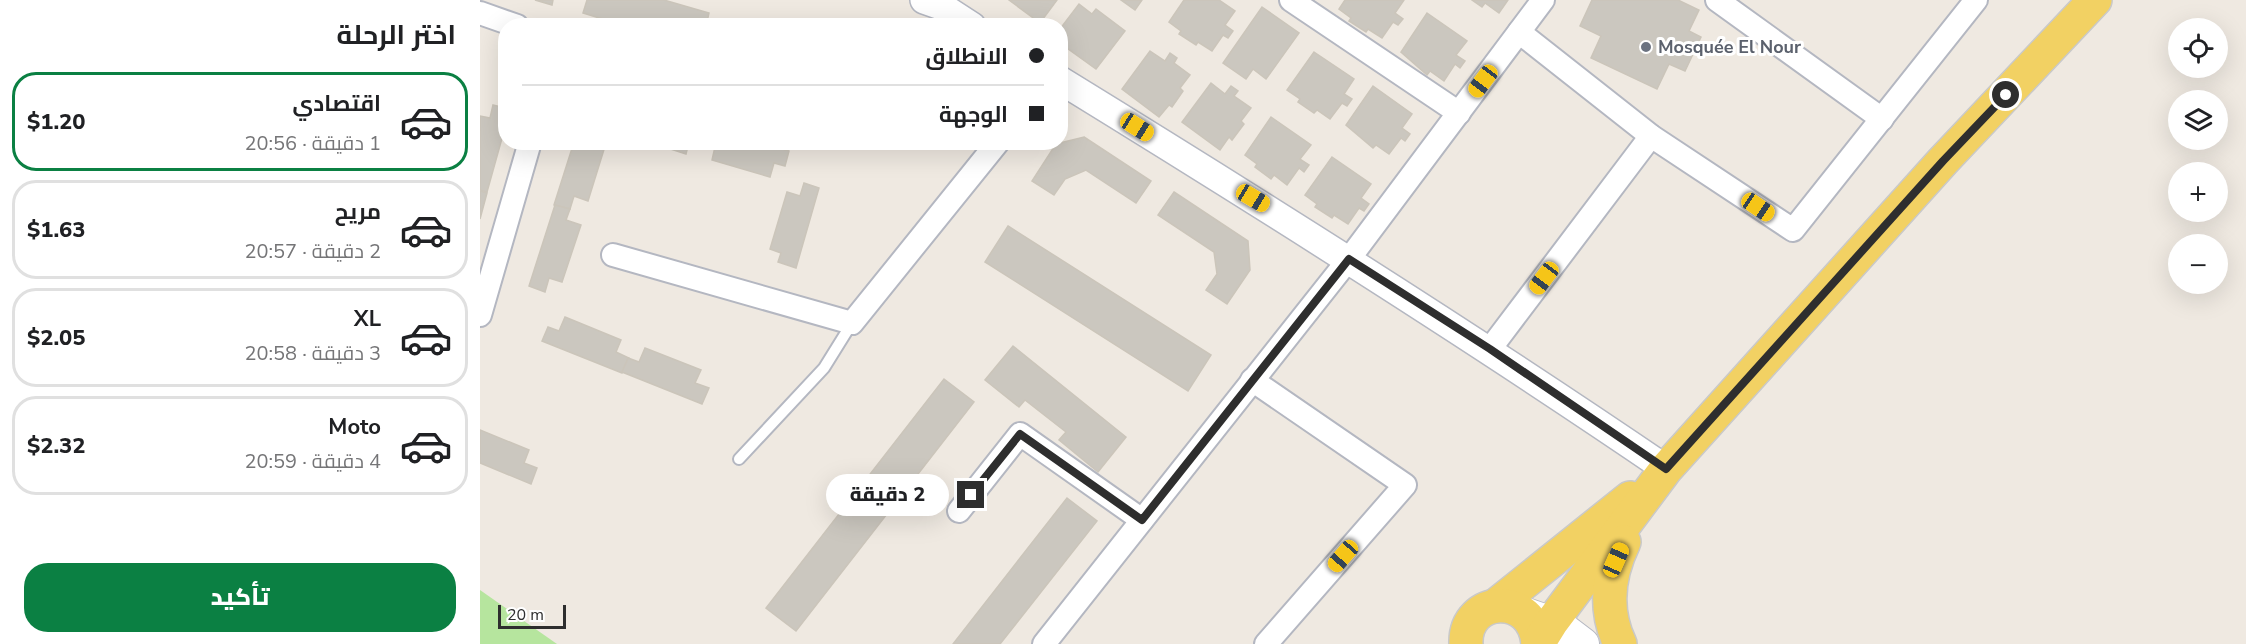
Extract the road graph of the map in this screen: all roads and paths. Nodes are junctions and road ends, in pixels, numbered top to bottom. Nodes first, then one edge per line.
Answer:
1 (1291, 0) edge
2 (1544, 0) edge
3 (1717, 0) edge
4 (1976, 0) edge
5 (2095, 0) edge
6 (937, 2) edge
7 (1746, 8) edge
8 (480, 12) edge
9 (960, 18) edge
10 (498, 19) edge
11 (1519, 32) junction
12 (1068, 85) edge
13 (1459, 113) junction
14 (1882, 119) junction
15 (1651, 136) junction
16 (528, 150) edge
17 (992, 150) edge
18 (613, 255) dead end
19 (1349, 259) junction
20 (480, 315) edge
21 (852, 323) junction
22 (1490, 349) junction
23 (1252, 380) junction
24 (740, 459) dead end
25 (1666, 469) junction
26 (959, 511) dead end
27 (1142, 520) junction
28 (1529, 626) edge
29 (1463, 639) edge
30 (1044, 644) edge
31 (1266, 644) edge
32 (1583, 644) edge
33 (1620, 644) edge

1 - 13 street
2 - 11 street
3 - 7 street
4 - 14 street
5 - 25 main road
6 - 9 street
7 - 14 street
8 - 10 street
11 - 13 street
11 - 15 street
12 - 19 street
13 - 19 street
14 - 15 street
15 - 22 street
16 - 20 street
17 - 21 street
18 - 21 street
19 - 22 street
19 - 23 street
21 - 24 lane
22 - 25 street
23 - 27 street
23 - 31 street
25 - 28 main road
25 - 28 main road
25 - 33 main road
26 - 27 street
27 - 30 street
28 - 29 main road
28 - 32 main road

